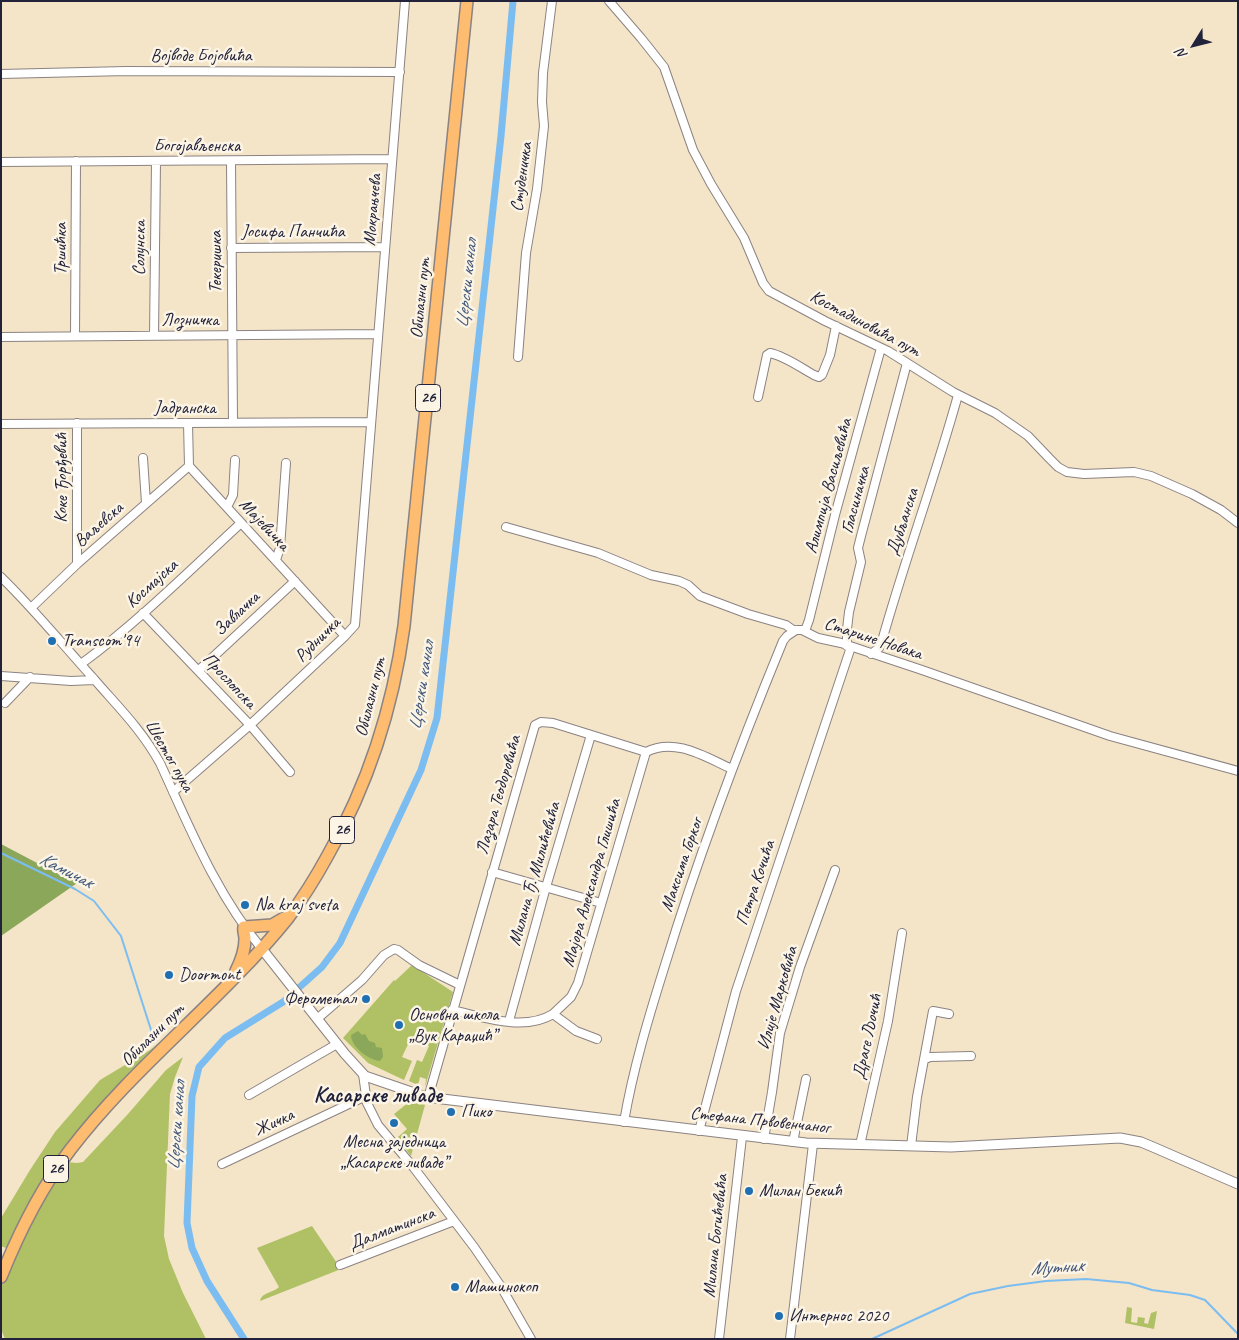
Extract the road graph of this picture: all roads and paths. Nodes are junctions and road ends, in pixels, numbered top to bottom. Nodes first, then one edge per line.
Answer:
1 (405, 1) edge
2 (467, 1) edge
3 (552, 1) edge
4 (609, 1) edge
5 (400, 72) junction
6 (1, 74) edge
7 (392, 159) junction
8 (156, 161) junction
9 (231, 161) junction
10 (1, 162) edge
11 (76, 162) junction
12 (385, 247) junction
13 (231, 248) junction
14 (836, 326) junction
15 (378, 334) junction
16 (232, 335) junction
17 (75, 336) junction
18 (154, 336) junction
19 (1, 337) edge
20 (881, 348) junction
21 (518, 357) dead end
22 (907, 363) junction
23 (958, 395) junction
24 (758, 398) dead end
25 (233, 422) junction
26 (370, 422) junction
27 (77, 423) junction
28 (188, 423) junction
29 (1, 424) edge
30 (143, 458) dead end
31 (236, 460) dead end
32 (286, 463) dead end
33 (189, 466) junction
34 (146, 503) junction
35 (226, 507) junction
36 (1238, 522) edge
37 (241, 523) junction
38 (506, 527) dead end
39 (276, 560) junction
40 (77, 564) junction
41 (1, 577) edge
42 (295, 581) junction
43 (32, 608) junction
44 (143, 613) junction
45 (796, 630) junction
46 (805, 631) junction
47 (345, 636) junction
48 (849, 646) junction
49 (870, 654) junction
50 (80, 664) junction
51 (199, 670) junction
52 (1, 676) edge
53 (30, 677) junction
54 (94, 680) junction
55 (5, 703) dead end
56 (250, 725) junction
57 (590, 735) junction
58 (646, 752) junction
59 (732, 770) junction
60 (1238, 771) edge
61 (290, 772) dead end
62 (173, 792) junction
63 (835, 870) dead end
64 (492, 872) junction
65 (546, 887) junction
66 (601, 904) junction
67 (291, 913) junction
68 (244, 927) junction
69 (902, 933) dead end
70 (262, 949) junction
71 (234, 977) junction
72 (460, 985) junction
73 (452, 1010) junction
74 (553, 1014) junction
75 (948, 1014) dead end
76 (317, 1020) junction
77 (509, 1022) junction
78 (597, 1039) dead end
79 (337, 1044) junction
80 (971, 1056) dead end
81 (925, 1059) junction
82 (363, 1074) junction
83 (806, 1079) dead end
84 (249, 1095) dead end
85 (366, 1096) junction
86 (428, 1098) junction
87 (624, 1122) junction
88 (699, 1131) junction
89 (742, 1136) junction
90 (764, 1139) junction
91 (793, 1142) junction
92 (813, 1144) junction
93 (860, 1146) junction
94 (911, 1146) junction
95 (222, 1164) dead end
96 (1238, 1184) edge
97 (454, 1221) junction
98 (340, 1265) dead end
99 (1, 1277) edge
100 (531, 1339) edge
101 (720, 1339) edge
102 (790, 1339) edge

1 - 5 street, Мокрањчева
2 - 67 main road, Обилазни пут / 26
3 - 21 street, Студеничка
4 - 14 street, Костадиновића пут
5 - 6 street, Војводе Бојовића
5 - 7 street, Мокрањчева
7 - 9 street, Богојављенска
7 - 12 street, Мокрањчева
8 - 9 street, Богојављенска
8 - 11 street, Богојављенска
8 - 18 street, Солунска
9 - 13 street, Текеришка
10 - 11 street, Богојављенска
11 - 17 street, Тршићка
12 - 13 street, Јосифа Панчића
12 - 15 street, Мокрањчева
13 - 16 street, Текеришка
14 - 20 street, Костадиновића пут
14 - 24 street
15 - 16 street, Лозничка
15 - 26 street, Мокрањчева
16 - 18 street, Лозничка
16 - 25 street, Текеришка
17 - 18 street, Лозничка
17 - 19 street, Лозничка
20 - 22 street, Костадиновића пут
20 - 46 street, Алимпија Васиљевића
22 - 23 street, Костадиновића пут
22 - 48 street, Гласиначка
23 - 36 street, Костадиновића пут
23 - 49 street, Дубљанска
25 - 26 street, Јадранска
25 - 28 street, Јадранска
26 - 47 street, Рудничка
27 - 28 street, Јадранска
27 - 29 street, Јадранска
27 - 40 street, Коке Ђорђевић
28 - 33 street
30 - 34 street
31 - 35 street
32 - 39 street
33 - 34 street, Ваљевска
33 - 35 street, Мајевичка
34 - 40 street, Ваљевска
35 - 37 street, Мајевичка
37 - 39 street, Мајевичка
37 - 44 street, Космајска
38 - 45 street, Старине Новака
39 - 42 street, Мајевичка
40 - 43 street, Ваљевска
41 - 43 street, Шестог пука
42 - 47 street, Мајевичка
42 - 51 street, Завлачка
43 - 50 street, Шестог пука
44 - 50 street, Космајска
44 - 51 street, Прослопска
45 - 46 street, Старине Новака
45 - 59 street, Максима Горког
46 - 48 street, Старине Новака
47 - 56 street, Рудничка
48 - 49 street, Старине Новака
48 - 88 street, Петра Кочића
49 - 60 street, Старине Новака
50 - 54 street, Шестог пука
51 - 56 street, Прослопска
52 - 53 street
53 - 54 street
53 - 55 street
54 - 62 street, Шестог пука
56 - 61 street, Прослопска
56 - 62 street, Рудничка
57 - 58 street, Лазара Теодоровића
57 - 64 street, Лазара Теодоровића
57 - 65 street, Милана Ђ. Милићевића
58 - 59 street
58 - 66 street, Мајора Александра Глишића
59 - 87 street, Максима Горког
62 - 68 street, Шестог пука
63 - 90 street, Илије Марковића
64 - 65 street
64 - 72 street, Лазара Теодоровића
65 - 66 street
65 - 77 street, Милана Ђ. Милићевића
66 - 74 street, Мајора Александра Глишића
67 - 68 main road
67 - 70 main road, Обилазни пут / 26
68 - 70 street, Шестог пука
68 - 71 main road
69 - 93 street, Драге Љочић
70 - 71 main road, Обилазни пут / 26
70 - 76 street, Стефана Првовенчаног
71 - 99 main road, Обилазни пут / 26
72 - 73 street, Лазара Теодоровића
72 - 76 street
73 - 77 street
73 - 86 street, Лазара Теодоровића
74 - 77 street
74 - 78 street
75 - 81 street
76 - 79 street, Стефана Првовенчаног
79 - 82 street, Стефана Првовенчаног
79 - 84 street
80 - 81 street
81 - 94 street
82 - 85 street, Далматинска
82 - 86 street, Стефана Првовенчаног
83 - 91 street
85 - 95 street, Жичка
85 - 97 street, Далматинска
86 - 87 street, Стефана Првовенчаног
87 - 88 street, Стефана Првовенчаног
88 - 89 street, Стефана Првовенчаног
89 - 90 street, Стефана Првовенчаног
89 - 101 street, Милана Богићевића
90 - 91 street, Стефана Првовенчаног
91 - 92 street, Стефана Првовенчаног
92 - 93 street, Стефана Првовенчаног
92 - 102 street
93 - 94 street, Стефана Првовенчаног
94 - 96 street, Стефана Првовенчаног
97 - 98 street, Далматинска
97 - 100 street, Далматинска

